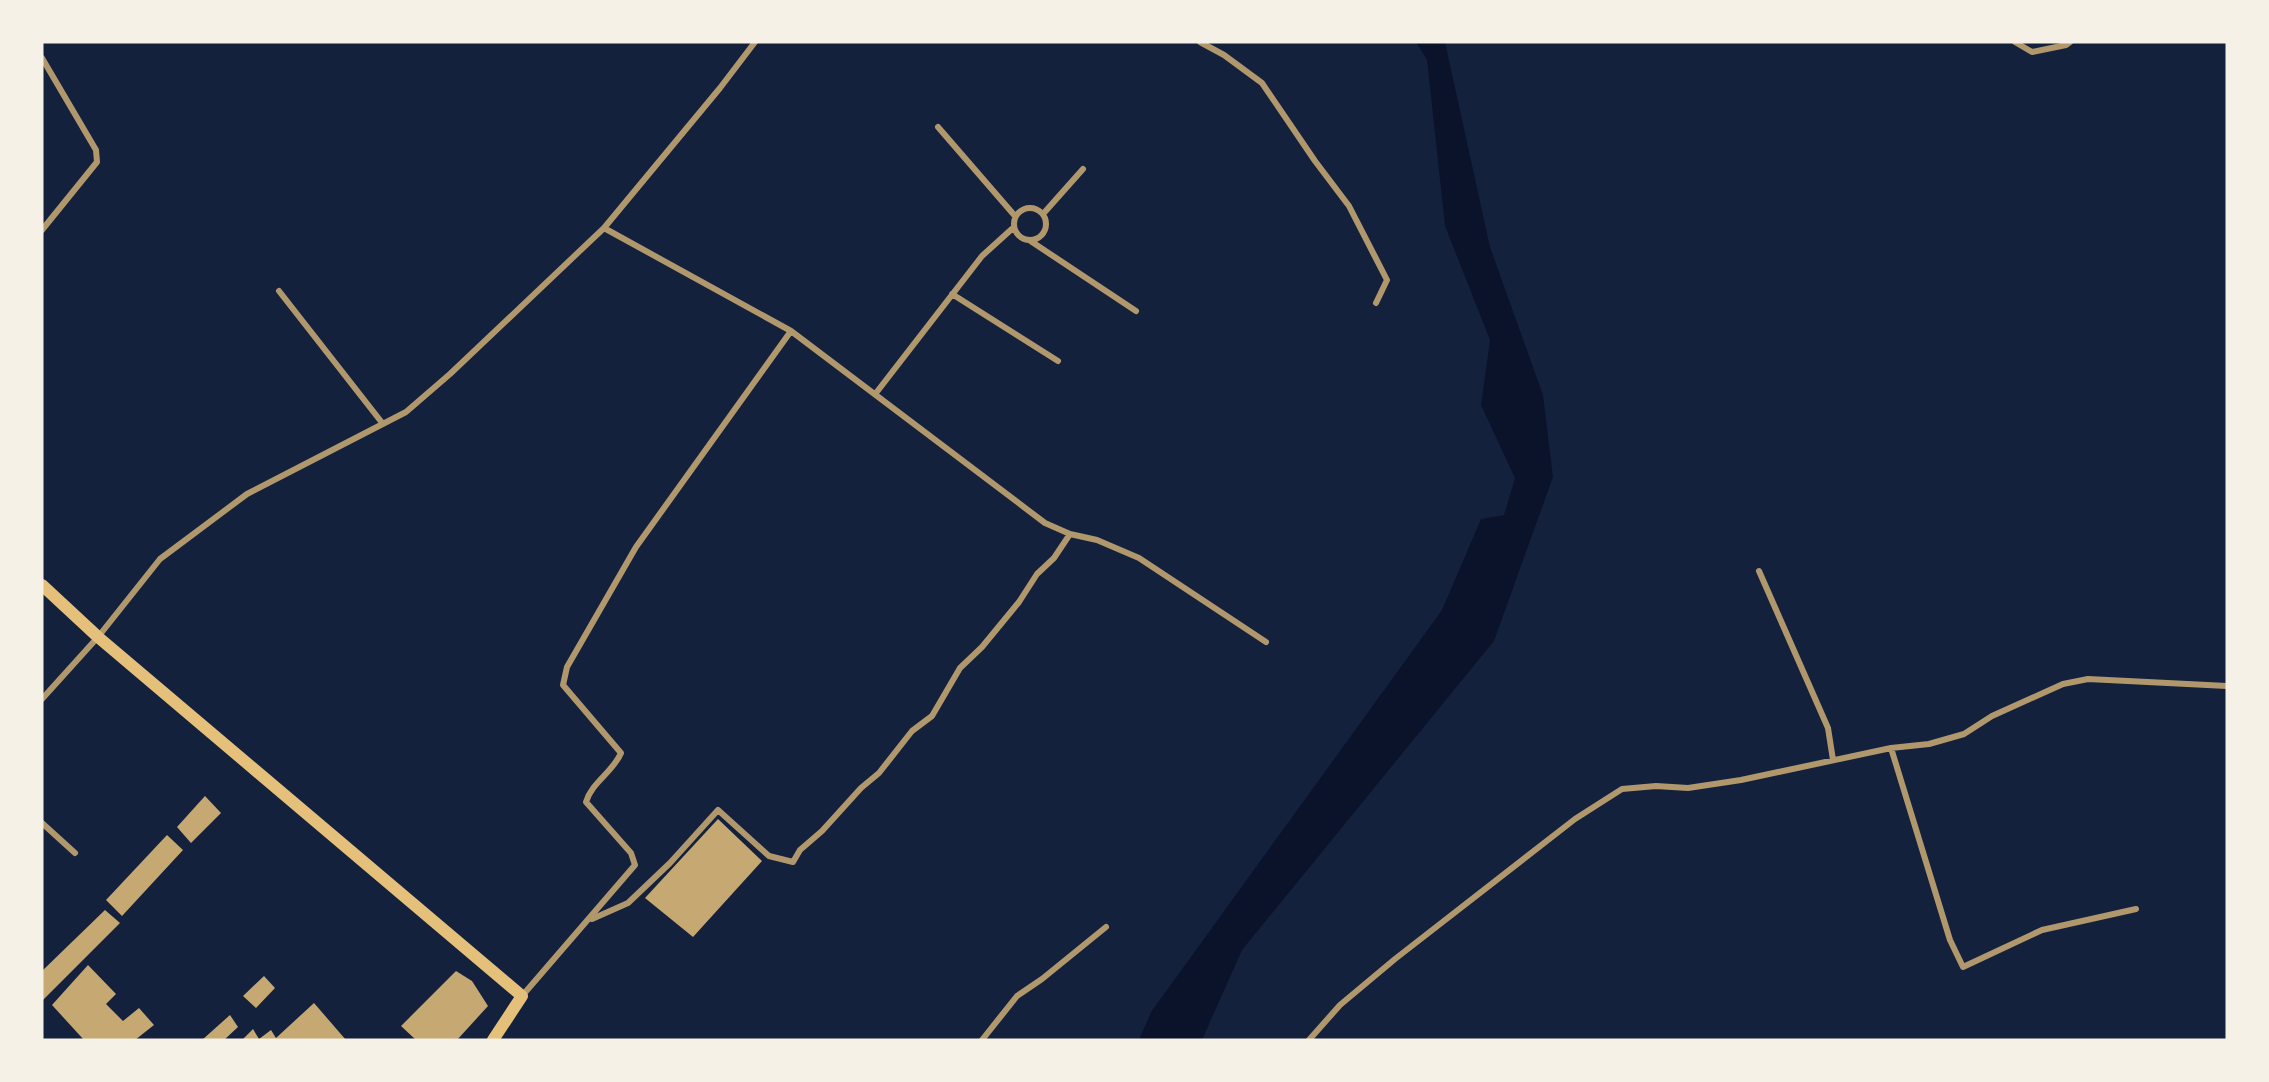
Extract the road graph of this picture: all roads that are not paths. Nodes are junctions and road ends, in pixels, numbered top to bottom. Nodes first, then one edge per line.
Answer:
1 (755, 42) edge
2 (1200, 42) edge
3 (2015, 42) edge
4 (2070, 42) edge
5 (42, 58) edge
6 (938, 127) dead end
7 (1083, 169) dead end
8 (1043, 214) junction
9 (1015, 216) junction
10 (1014, 227) junction
11 (604, 228) junction
12 (42, 230) edge
13 (1029, 240) junction
14 (279, 291) dead end
15 (952, 294) junction
16 (1376, 303) dead end
17 (1136, 311) dead end
18 (791, 331) junction
19 (1059, 361) dead end
20 (876, 393) junction
21 (383, 424) junction
22 (1070, 534) junction
23 (1759, 571) dead end
24 (42, 585) edge
25 (98, 637) junction
26 (1266, 642) dead end
27 (2227, 686) edge
28 (42, 699) edge
29 (1891, 748) junction
30 (1833, 760) junction
31 (42, 823) edge
32 (75, 853) dead end
33 (2136, 909) dead end
34 (589, 921) junction
35 (1106, 927) dead end
36 (522, 996) junction
37 (493, 1040) edge
38 (982, 1040) edge
39 (1310, 1040) edge

1 - 11 street
2 - 16 street
3 - 4 street
5 - 12 street
6 - 9 street
7 - 8 street
8 - 9 street
8 - 13 street
9 - 10 street
10 - 13 street
10 - 15 street
11 - 18 street
11 - 21 street
13 - 17 street
14 - 21 street
15 - 19 street
15 - 20 street
18 - 20 street
18 - 34 street
20 - 22 street
21 - 25 street
22 - 26 street
22 - 34 street
23 - 30 street
24 - 25 main road
25 - 28 street
25 - 36 main road
27 - 29 street
29 - 30 street
29 - 33 street
30 - 39 street
31 - 32 street
34 - 36 street
35 - 38 street
36 - 37 main road

